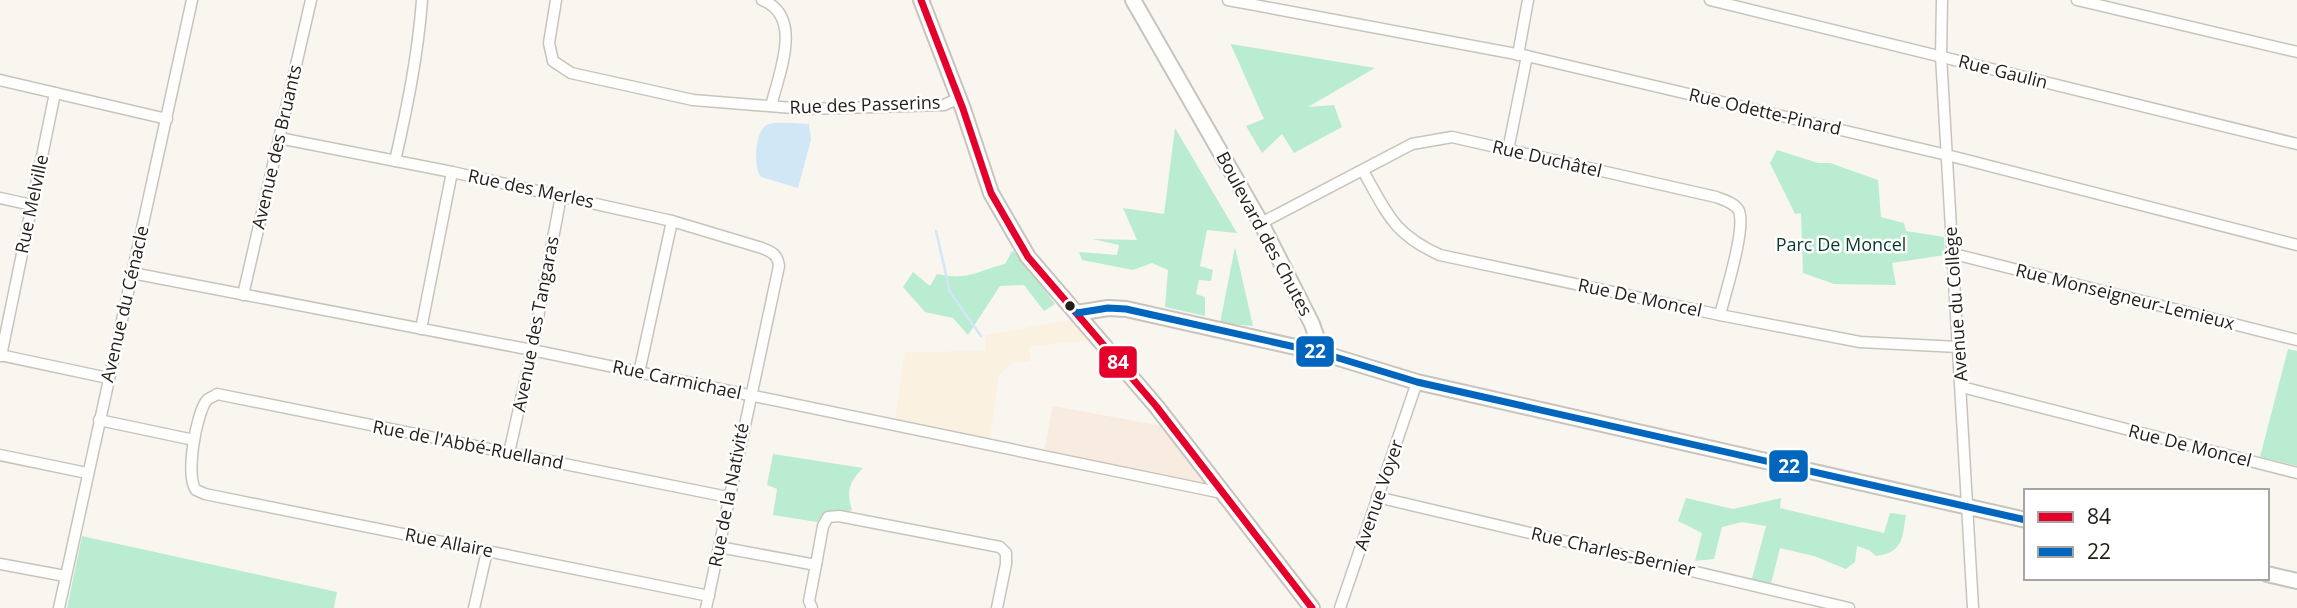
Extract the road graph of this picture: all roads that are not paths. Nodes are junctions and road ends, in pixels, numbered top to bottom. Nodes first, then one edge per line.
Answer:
1 (192, 0) edge
2 (311, 0) edge
3 (422, 0) edge
4 (556, 0) edge
5 (762, 0) edge
6 (921, 0) edge
7 (1133, 0) edge
8 (1228, 0) edge
9 (1528, 0) edge
10 (1710, 0) edge
11 (1942, 0) edge
12 (2077, 0) edge
13 (2297, 52) edge
14 (1522, 55) junction
15 (1941, 57) junction
16 (0, 80) edge
17 (55, 93) junction
18 (959, 99) junction
19 (771, 106) junction
20 (167, 118) junction
21 (279, 138) junction
22 (2297, 144) edge
23 (1508, 150) junction
24 (1947, 155) junction
25 (395, 161) junction
26 (1363, 171) junction
27 (452, 172) junction
28 (561, 196) junction
29 (0, 198) edge
30 (32, 205) junction
31 (672, 221) junction
32 (1261, 223) junction
33 (2297, 245) edge
34 (1954, 254) junction
35 (778, 258) joint
36 (132, 273) junction
37 (243, 295) junction
38 (1077, 313) junction
39 (1720, 315) junction
40 (421, 330) junction
41 (2297, 340) edge
42 (1958, 347) junction
43 (532, 351) junction
44 (1322, 353) junction
45 (0, 356) edge
46 (639, 373) junction
47 (108, 378) junction
48 (1417, 382) junction
49 (1962, 387) junction
50 (750, 395) junction
51 (99, 421) junction
52 (194, 440) junction
53 (509, 453) junction
54 (0, 455) edge
55 (87, 473) junction
56 (2297, 473) edge
57 (1222, 493) junction
58 (728, 497) junction
59 (1377, 497) junction
60 (1968, 507) junction
61 (2024, 520) edge
62 (719, 547) junction
63 (487, 551) junction
64 (0, 564) edge
65 (816, 565) junction
66 (2269, 575) edge
67 (65, 576) junction
68 (2297, 581) edge
69 (709, 596) junction
70 (59, 608) edge
71 (474, 608) edge
72 (706, 608) edge
73 (812, 608) edge
74 (997, 608) edge
75 (1313, 608) edge
76 (1340, 608) edge
77 (1849, 608) edge
78 (1973, 608) edge

1 - 20 street, Avenue du Cénacle
2 - 21 street, Avenue des Bruants
3 - 25 street
4 - 19 street, Rue des Passerins
5 - 19 street, Rue des Passerins
6 - 18 street
7 - 32 street, Boulevard des Chutes
8 - 14 street, Rue Odette-Pinard
9 - 14 street
10 - 15 street, Rue Gaulin
11 - 15 street, Avenue du Collège
12 - 13 street
14 - 23 street
14 - 24 street, Rue Odette-Pinard
15 - 22 street, Rue Gaulin
15 - 24 street, Avenue du Collège
16 - 17 street
17 - 20 street
17 - 30 street, Rue Melville
18 - 19 street, Rue des Passerins
18 - 38 street
20 - 36 street, Avenue du Cénacle
21 - 25 street, Rue des Merles
21 - 37 street, Avenue des Bruants
23 - 26 street, Rue Duchâtel
23 - 39 street, Rue Duchâtel
24 - 33 street, Rue Odette-Pinard
24 - 34 street, Avenue du Collège
25 - 27 street, Rue des Merles
26 - 32 street, Rue Duchâtel
26 - 39 street, Rue De Moncel
27 - 28 street, Rue des Merles
27 - 40 street
28 - 31 street, Rue des Merles
28 - 43 street, Avenue des Tangaras
29 - 30 street
30 - 45 street, Rue Melville
31 - 35 street, Rue des Merles
31 - 46 street
32 - 44 street, Boulevard des Chutes
34 - 41 street, Rue Monseigneur-Lemieux
34 - 42 street, Avenue du Collège
35 - 50 street, Rue de la Nativité
36 - 37 street, Rue Carmichael
36 - 47 street, Avenue du Cénacle
37 - 40 street, Rue Carmichael
38 - 44 street
38 - 57 street
39 - 42 street, Rue De Moncel
40 - 43 street, Rue Carmichael
42 - 49 street, Avenue du Collège
43 - 46 street, Rue Carmichael
43 - 53 street, Avenue des Tangaras
44 - 48 street
45 - 47 street
46 - 50 street, Rue Carmichael
47 - 51 street, Avenue du Cénacle
48 - 59 street, Avenue Voyer
48 - 60 street
49 - 56 street, Rue De Moncel
49 - 60 street, Avenue du Collège
50 - 57 street, Rue Carmichael
50 - 58 street, Rue de la Nativité
51 - 52 street
51 - 55 street, Avenue du Cénacle
52 - 53 street, Rue de l'Abbé-Ruelland
52 - 63 street, Rue Allaire
53 - 58 street, Rue de l'Abbé-Ruelland
54 - 55 street
55 - 67 street, Avenue du Cénacle
57 - 75 street
58 - 62 street, Rue de la Nativité
59 - 76 street, Avenue Voyer
59 - 77 street, Rue Charles-Bernier
60 - 61 street
60 - 78 street, Avenue du Collège
62 - 65 street
62 - 69 street, Rue de la Nativité
63 - 69 street, Rue Allaire
63 - 71 street
64 - 67 street
65 - 73 street
65 - 74 street
66 - 68 street
67 - 70 street, Avenue du Cénacle
69 - 72 street, Rue de la Nativité

